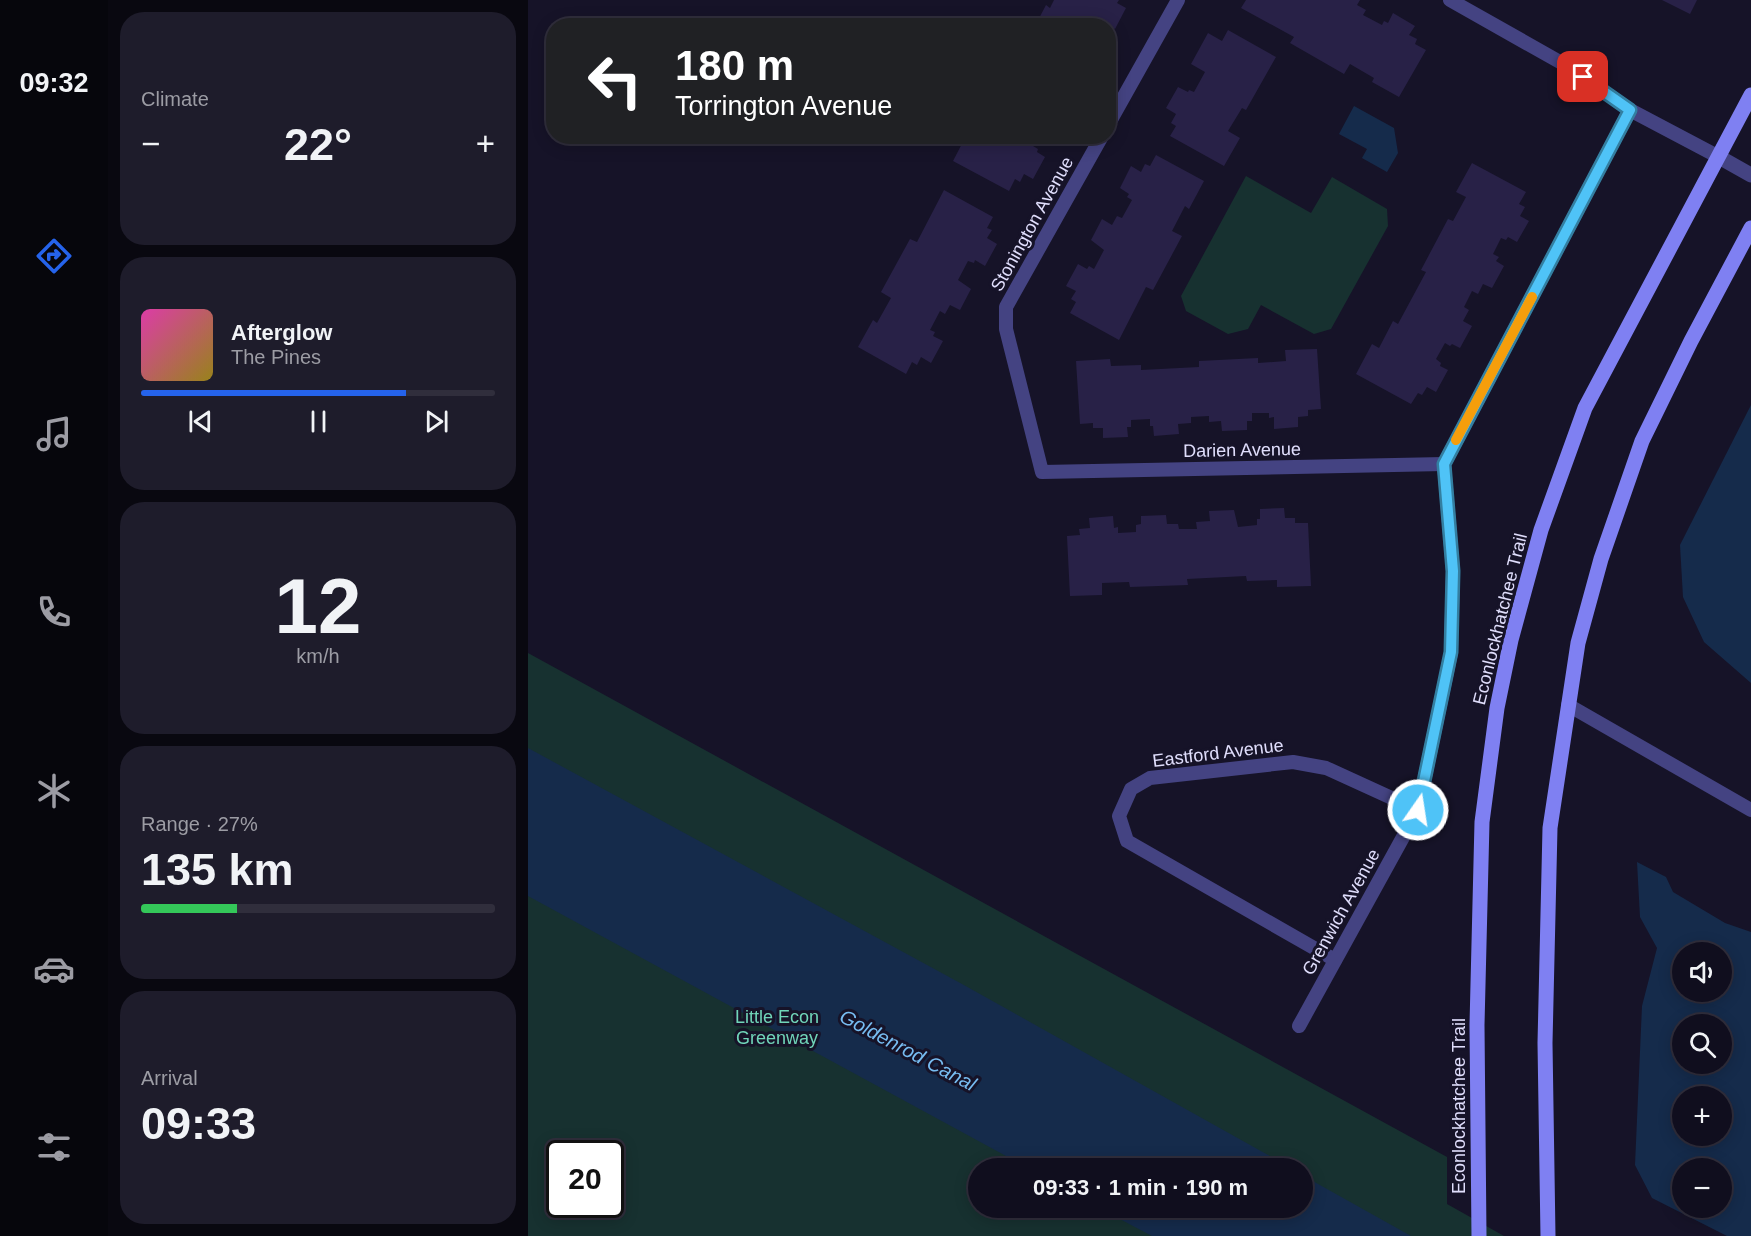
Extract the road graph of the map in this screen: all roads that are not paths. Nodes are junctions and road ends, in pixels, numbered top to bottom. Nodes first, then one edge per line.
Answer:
1 (1178, 0) edge
2 (1450, 0) edge
3 (1751, 95) edge
4 (1630, 110) junction
5 (1116, 111) edge
6 (1098, 144) edge
7 (1719, 157) junction
8 (1751, 175) edge
9 (1751, 228) edge
10 (1444, 464) junction
11 (1042, 472) joint
12 (1568, 705) junction
13 (1418, 810) junction
14 (1751, 810) edge
15 (1335, 960) junction
16 (1299, 1026) dead end
17 (1479, 1236) edge
18 (1548, 1236) edge

1 - 5 lane
2 - 4 lane
3 - 7 street, Econlockhatchee Trail
4 - 7 lane
4 - 10 lane
6 - 11 lane, Stonington Avenue
7 - 8 street
7 - 17 street, Econlockhatchee Trail
9 - 12 street
10 - 11 lane, Darien Avenue
10 - 13 lane, Grenwich Avenue
12 - 14 lane
12 - 18 street
13 - 15 lane, Grenwich Avenue
13 - 15 lane, Eastford Avenue
15 - 16 lane, Grenwich Avenue

